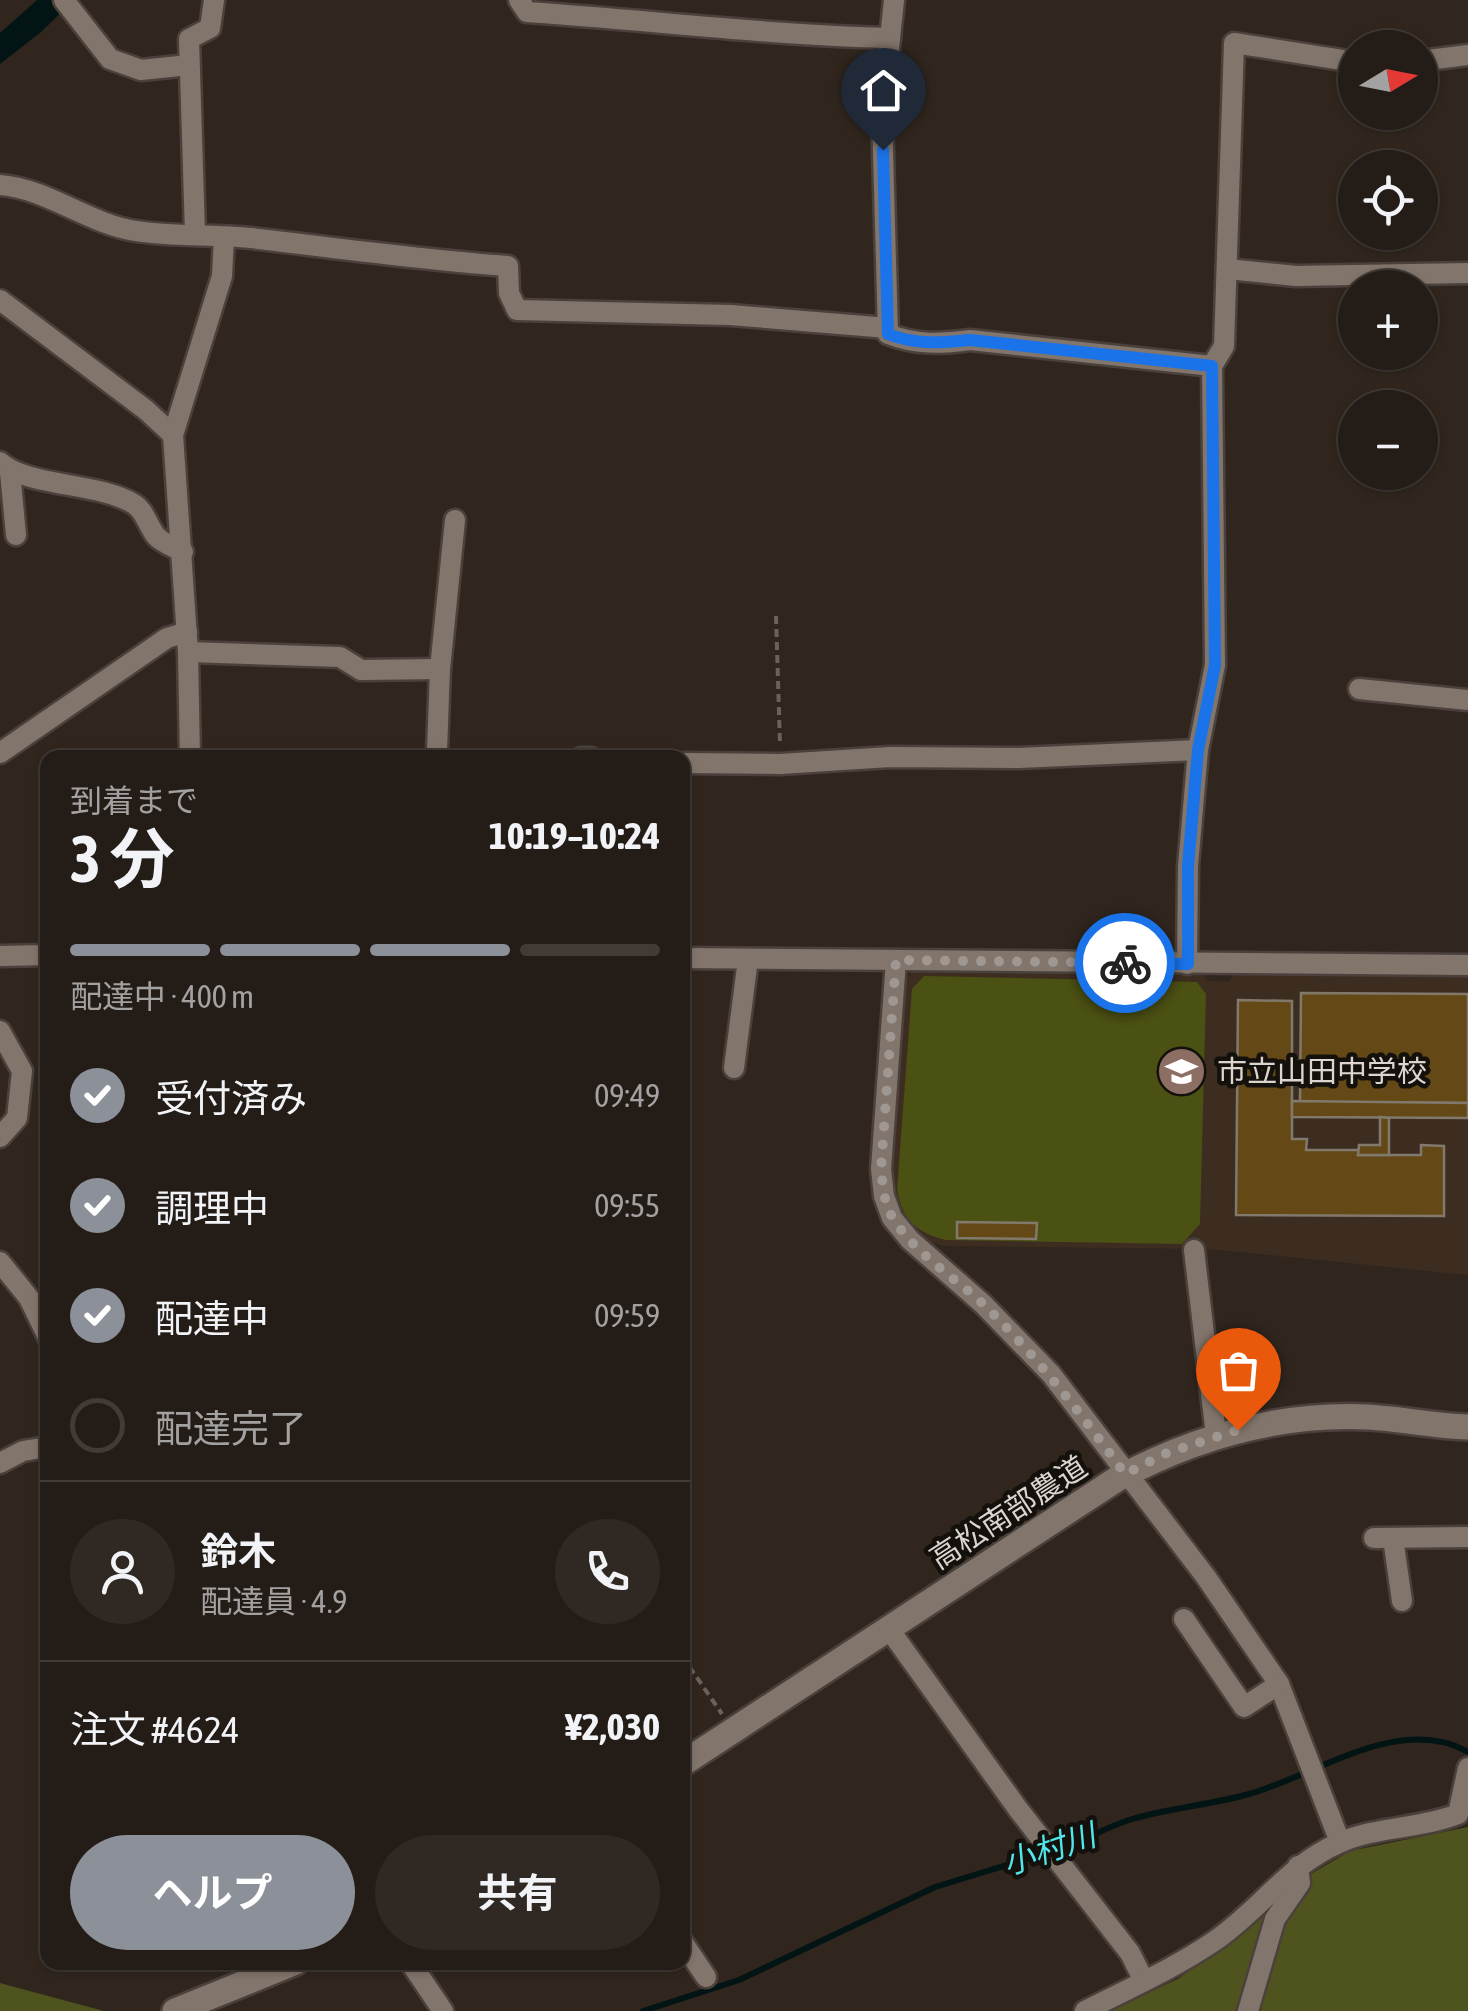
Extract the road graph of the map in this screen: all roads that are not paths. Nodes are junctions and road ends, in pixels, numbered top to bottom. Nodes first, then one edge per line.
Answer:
1 (64, 0) edge
2 (214, 0) edge
3 (519, 0) edge
4 (894, 0) edge
5 (890, 38) junction
6 (1468, 55) edge
7 (1438, 58) edge
8 (1338, 59) edge
9 (189, 65) junction
10 (0, 186) edge
11 (194, 234) junction
12 (224, 237) junction
13 (1226, 270) junction
14 (1468, 273) edge
15 (0, 300) edge
16 (888, 328) junction
17 (1212, 366) junction
18 (173, 435) junction
19 (5, 467) edge
20 (455, 520) dead end
21 (16, 535) dead end
22 (183, 552) junction
23 (188, 642) junction
24 (440, 669) junction
25 (1359, 689) dead end
26 (1468, 700) edge
27 (190, 750) edge
28 (437, 750) edge
29 (1198, 750) junction
30 (0, 753) edge
31 (690, 763) edge
32 (40, 955) edge
33 (0, 956) edge
34 (690, 958) edge
35 (748, 959) junction
36 (896, 960) junction
37 (1188, 964) junction
38 (1468, 965) edge
39 (0, 1031) edge
40 (734, 1068) dead end
41 (0, 1136) edge
42 (1194, 1250) dead end
43 (0, 1262) edge
44 (40, 1321) edge
45 (1468, 1427) edge
46 (1216, 1436) junction
47 (40, 1448) edge
48 (0, 1463) edge
49 (1125, 1474) junction
50 (1468, 1537) edge
51 (1402, 1601) dead end
52 (1184, 1619) dead end
53 (889, 1629) junction
54 (1279, 1684) junction
55 (690, 1759) edge
56 (1468, 1768) edge
57 (1340, 1842) junction
58 (1298, 1866) junction
59 (690, 1952) edge
60 (276, 1970) edge
61 (415, 1970) edge
62 (706, 1977) dead end
63 (1144, 1980) junction
64 (176, 2011) edge
65 (443, 2011) edge
66 (1084, 2011) edge
67 (1248, 2011) edge

1 - 9 street
2 - 9 street
3 - 5 street
4 - 5 street
5 - 16 street
6 - 7 street
8 - 13 street
9 - 11 street
10 - 11 street
11 - 12 street
12 - 16 street
12 - 18 street
13 - 14 street
13 - 17 street
15 - 18 street
16 - 17 street
17 - 29 street
18 - 22 street
19 - 21 street
19 - 22 street
20 - 24 street
22 - 23 street
23 - 24 street
23 - 27 street
23 - 30 street
24 - 28 street
25 - 26 street
29 - 31 street
29 - 37 street
32 - 33 street
34 - 35 street
35 - 36 street
35 - 40 street
36 - 37 street
36 - 49 street
37 - 38 street
39 - 41 street
42 - 46 street
43 - 44 street
45 - 46 street, 高松南部農道
46 - 49 street, 高松南部農道
47 - 48 street
49 - 53 street, 高松南部農道
49 - 54 street
50 - 51 street
52 - 54 street
53 - 55 street, 高松南部農道
53 - 63 street
54 - 57 street
56 - 57 street
57 - 58 street
58 - 63 street
58 - 67 street
59 - 62 street
60 - 64 street
61 - 65 street
63 - 66 street

